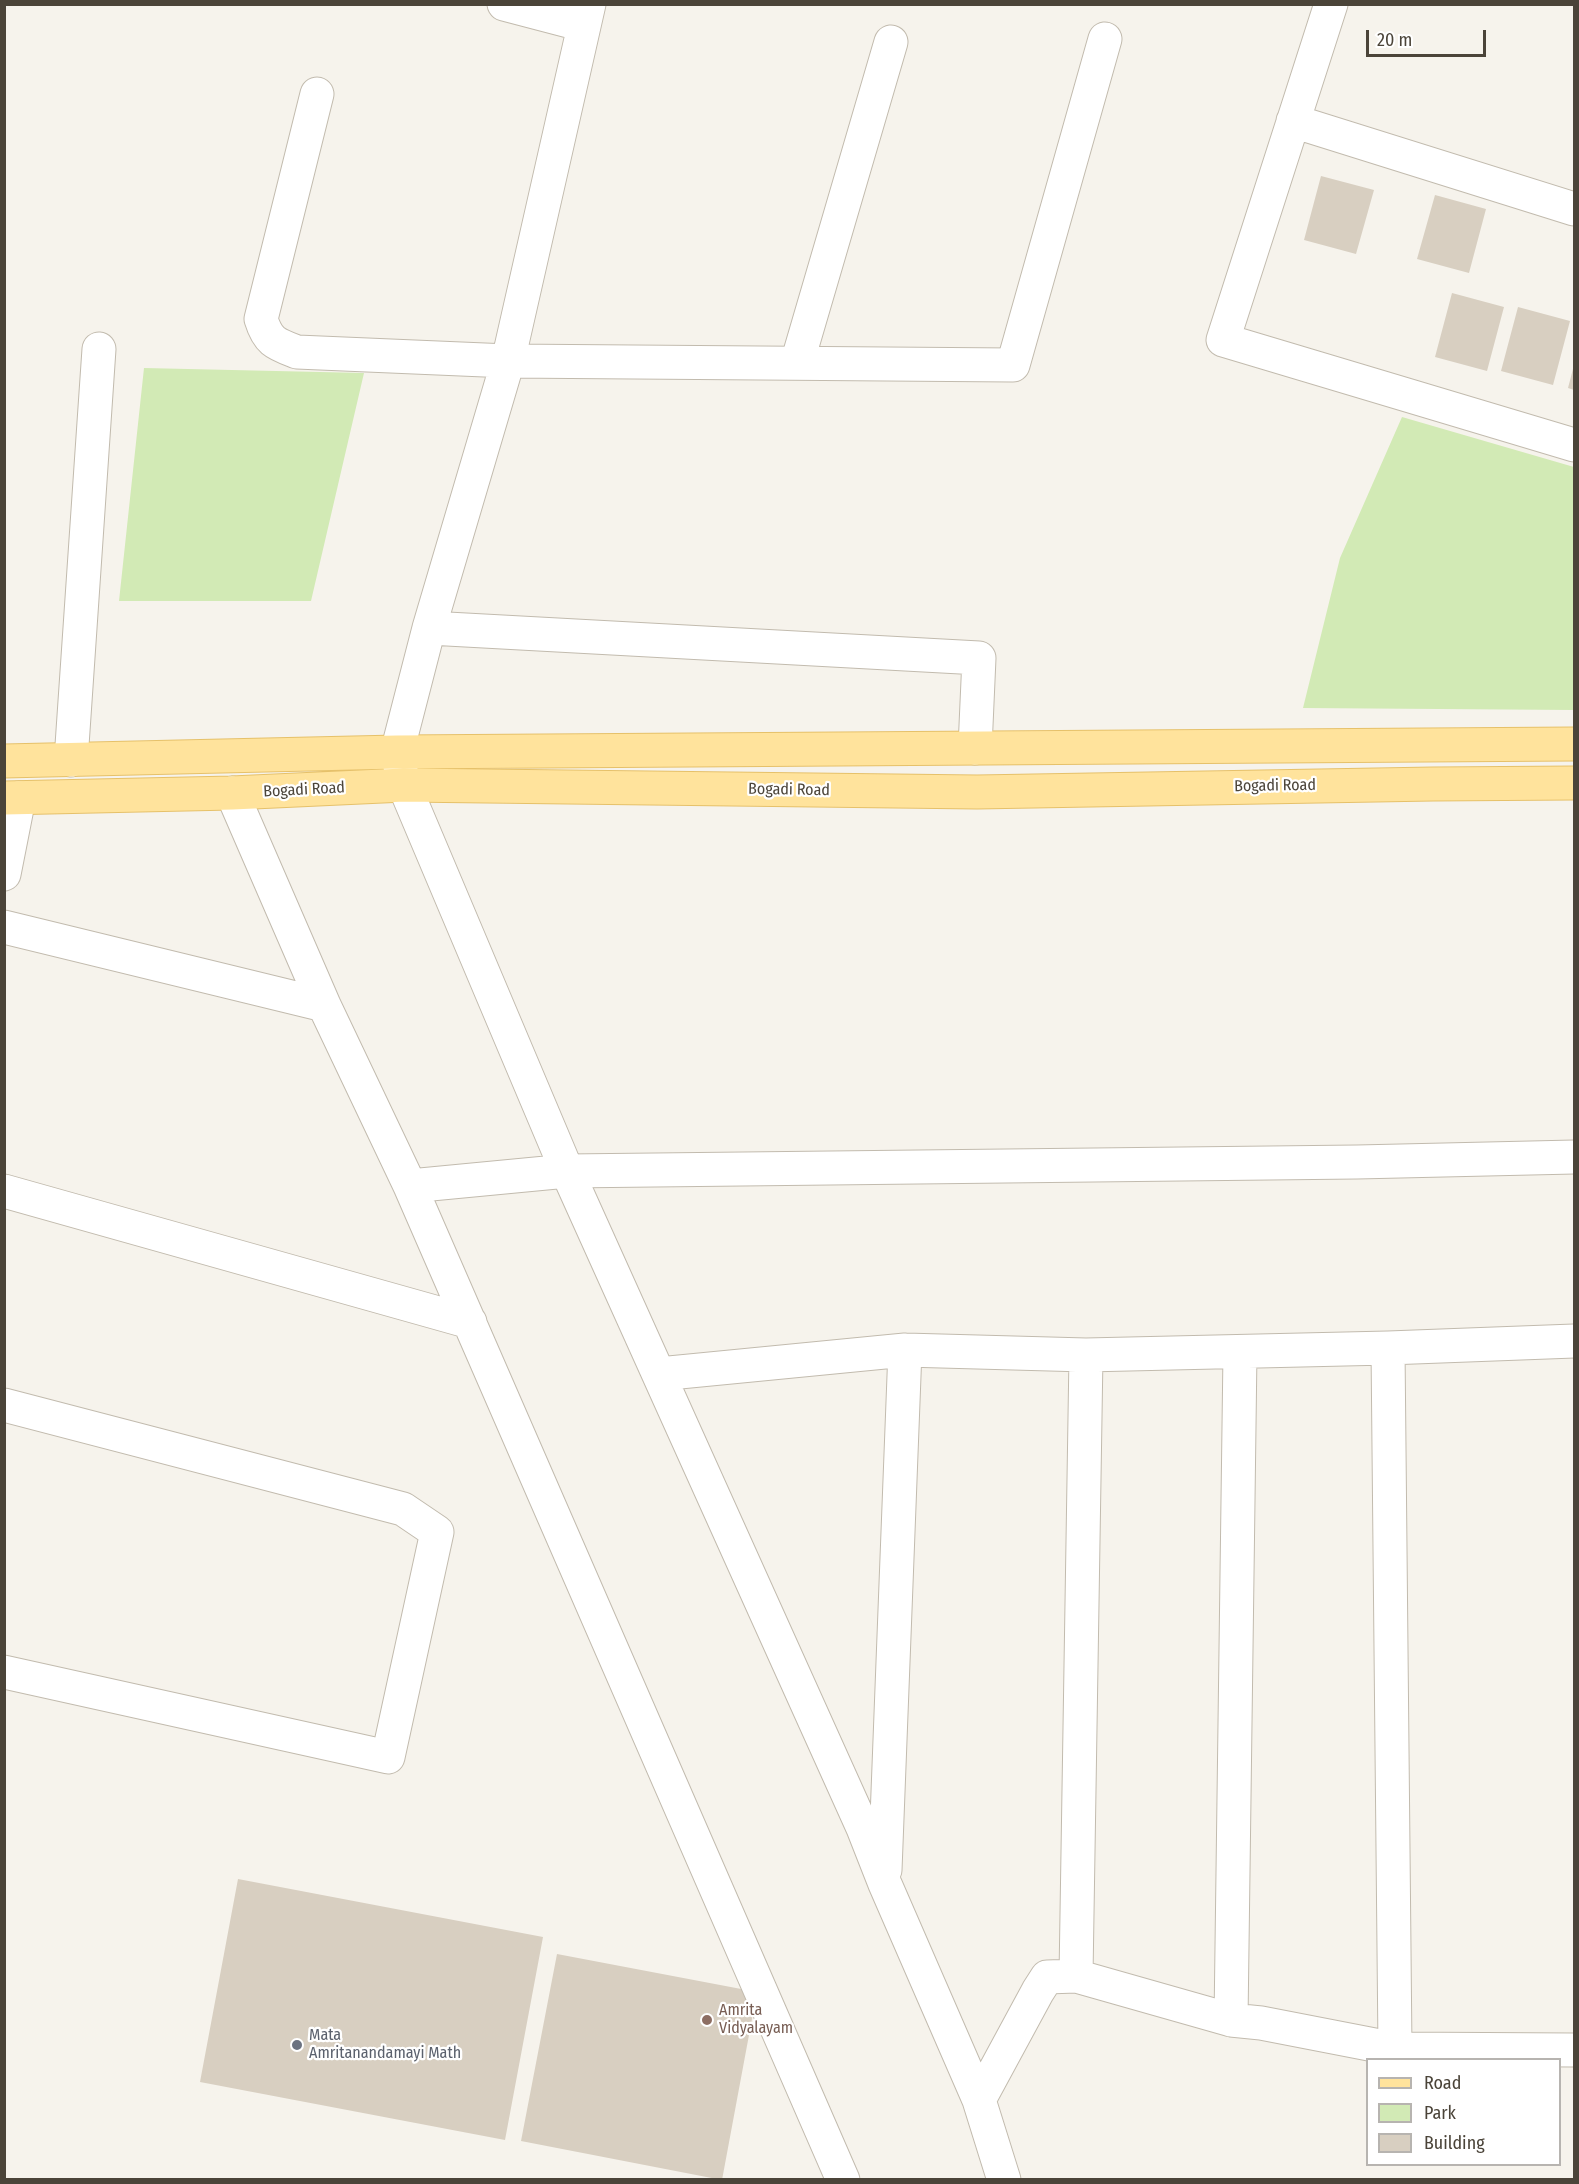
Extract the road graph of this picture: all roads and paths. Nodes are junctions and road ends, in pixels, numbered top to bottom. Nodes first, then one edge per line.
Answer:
1 (504, 4) edge
2 (1330, 4) edge
3 (586, 15) edge
4 (1105, 39) dead end
5 (891, 42) dead end
6 (317, 94) dead end
7 (1293, 121) junction
8 (1575, 209) edge
9 (99, 349) dead end
10 (508, 361) junction
11 (797, 363) junction
12 (1575, 445) edge
13 (429, 628) junction
14 (1575, 744) edge
15 (975, 748) junction
16 (397, 752) junction
17 (71, 760) junction
18 (4, 761) edge
19 (1575, 783) edge
20 (404, 785) junction
21 (232, 793) junction
22 (12, 798) edge
23 (4, 874) edge
24 (4, 927) edge
25 (324, 1005) junction
26 (1575, 1157) edge
27 (567, 1171) junction
28 (410, 1185) junction
29 (4, 1191) edge
30 (470, 1322) junction
31 (1575, 1341) edge
32 (1388, 1348) junction
33 (905, 1350) junction
34 (1240, 1352) junction
35 (1086, 1355) junction
36 (659, 1374) junction
37 (4, 1405) edge
38 (4, 1671) edge
39 (885, 1884) junction
40 (1076, 1976) junction
41 (1231, 2020) junction
42 (1395, 2049) junction
43 (1575, 2050) edge
44 (979, 2100) junction
45 (843, 2180) edge
46 (1004, 2180) edge

1 - 3 street
2 - 7 street
3 - 10 street
4 - 11 street
5 - 11 street
6 - 10 street
7 - 8 street
7 - 12 street
9 - 17 street
10 - 11 street
10 - 13 street
13 - 15 street
13 - 16 street
14 - 15 main road
15 - 16 main road
16 - 17 main road
16 - 20 street
17 - 18 main road
19 - 20 main road, Bogadi Road
20 - 21 main road, Bogadi Road
20 - 27 street
21 - 22 main road, Bogadi Road
21 - 25 street
22 - 23 street
24 - 25 street
25 - 28 street
26 - 27 street
27 - 28 street
27 - 36 street
28 - 30 street
29 - 30 street
30 - 45 street
31 - 32 street
32 - 34 street
32 - 42 street
33 - 35 street
33 - 36 street
33 - 39 street
34 - 35 street
34 - 41 street
35 - 40 street
36 - 39 street
37 - 38 street
39 - 44 street
40 - 41 street
40 - 44 street
41 - 42 street
42 - 43 street
44 - 46 street

